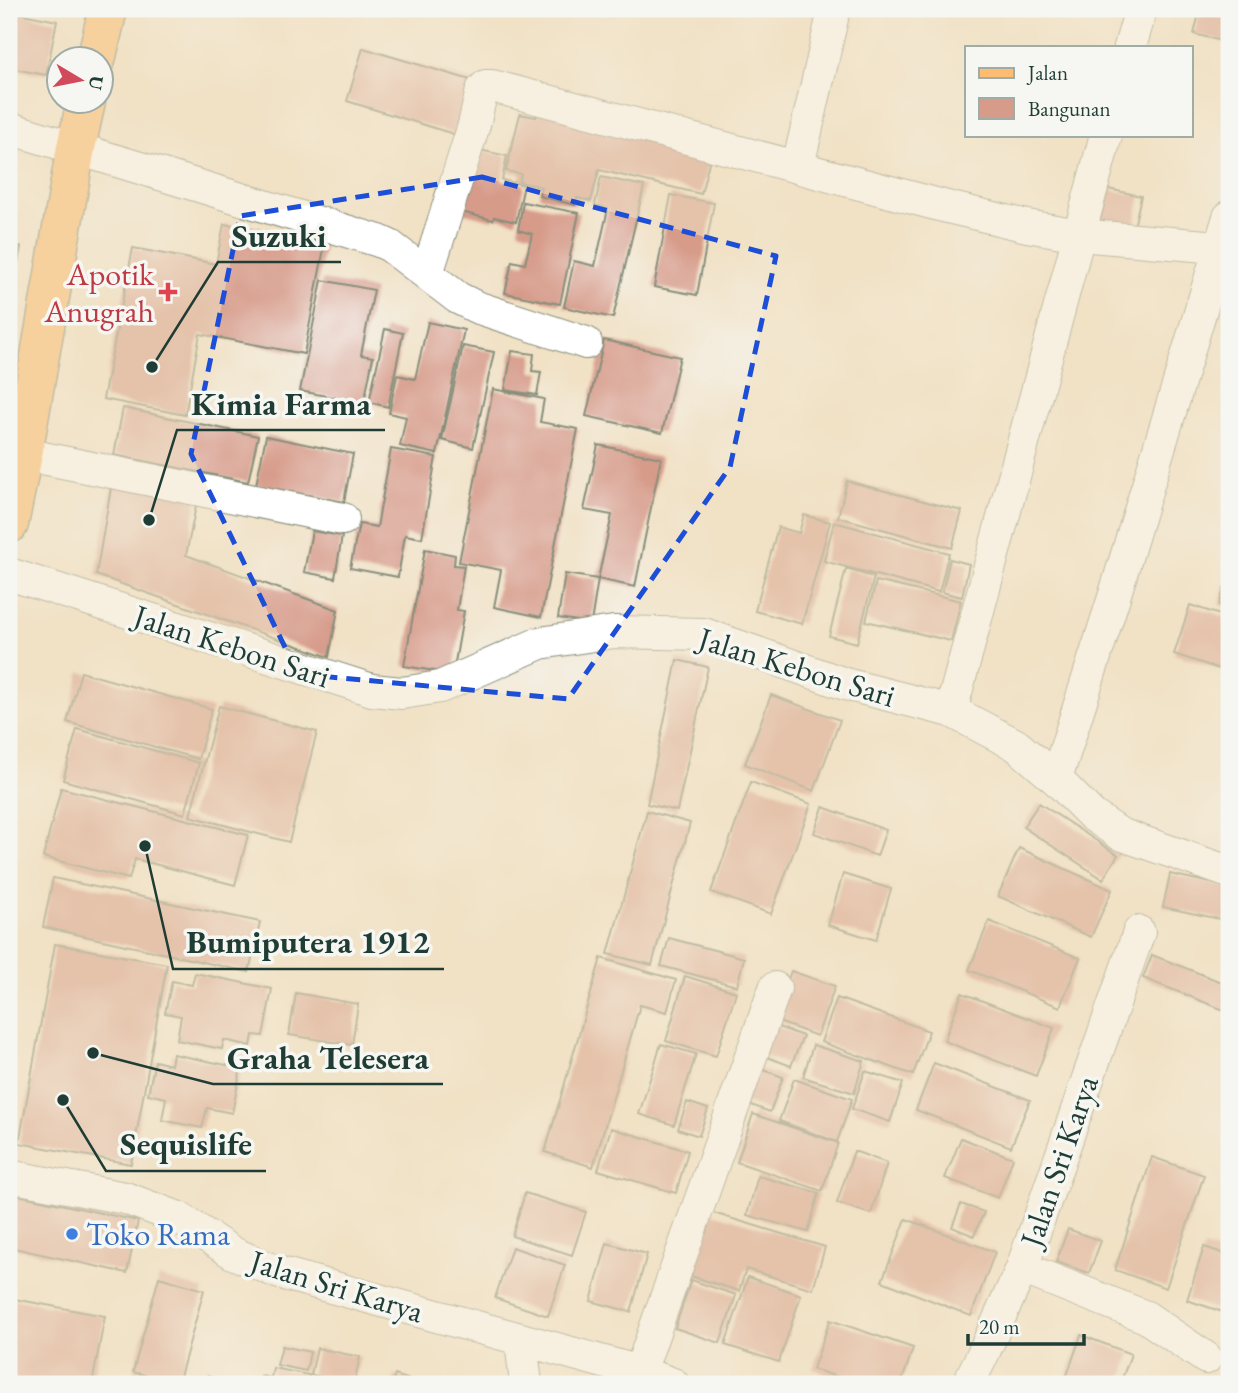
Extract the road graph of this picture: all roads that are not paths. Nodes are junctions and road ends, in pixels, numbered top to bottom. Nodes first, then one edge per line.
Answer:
1 (108, 9) edge
2 (829, 9) edge
3 (1141, 9) edge
4 (99, 46) edge
5 (1130, 46) edge
6 (83, 116) edge
7 (9, 128) edge
8 (1106, 136) edge
9 (75, 147) junction
10 (798, 166) junction
11 (1229, 217) edge
12 (1079, 235) junction
13 (1225, 248) edge
14 (427, 274) junction
15 (586, 343) dead end
16 (23, 454) junction
17 (344, 519) dead end
18 (9, 524) edge
19 (9, 574) edge
20 (951, 711) junction
21 (1056, 779) junction
22 (1229, 871) edge
23 (1139, 932) dead end
24 (775, 988) dead end
25 (9, 1176) edge
26 (1022, 1268) junction
27 (521, 1340) junction
28 (1206, 1358) dead end
29 (629, 1375) edge
30 (526, 1384) edge
31 (673, 1384) edge
32 (968, 1384) edge

1 - 4 main road
2 - 10 street
3 - 5 street
6 - 9 main road
7 - 9 street
8 - 12 street
9 - 14 street
9 - 16 main road
10 - 12 street
10 - 14 street
11 - 13 street
12 - 13 street
12 - 20 street
13 - 21 street
14 - 15 street
16 - 17 street
16 - 18 main road
19 - 20 street, Jalan Kebon Sari
20 - 21 street, Jalan Kebon Sari
21 - 22 street, Jalan Kebon Sari
23 - 26 street, Jalan Sri Karya
24 - 29 street
25 - 27 street, Jalan Sri Karya
26 - 28 street
26 - 32 street, Jalan Sri Karya
27 - 29 street, Jalan Sri Karya
27 - 30 street
29 - 31 street, Jalan Sri Karya

